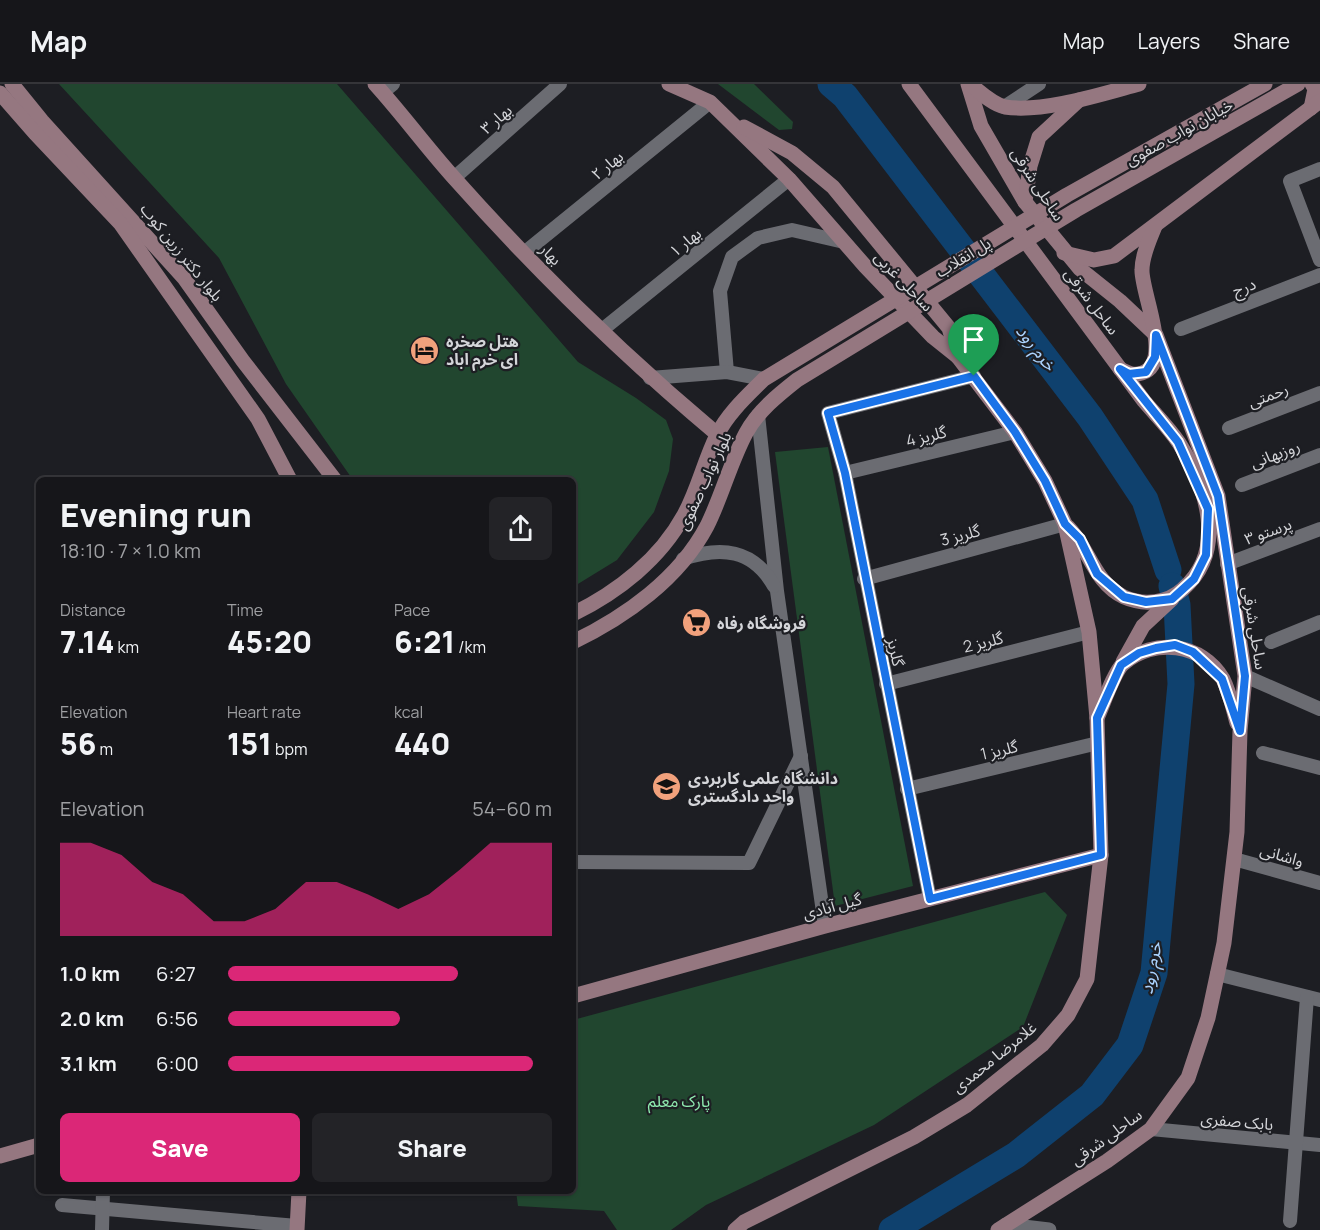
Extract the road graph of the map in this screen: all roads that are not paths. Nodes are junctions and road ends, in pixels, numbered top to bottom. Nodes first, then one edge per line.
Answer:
1 (12, 84) edge
2 (560, 84) edge
3 (669, 84) edge
4 (909, 84) edge
5 (969, 84) edge
6 (1039, 84) edge
7 (1138, 84) edge
8 (1265, 84) edge
9 (1298, 84) edge
10 (1312, 84) edge
11 (384, 87) edge
12 (0, 93) edge
13 (1079, 100) junction
14 (710, 102) junction
15 (1316, 105) edge
16 (1004, 106) junction
17 (729, 120) junction
18 (1320, 169) edge
19 (454, 178) junction
20 (789, 179) junction
21 (1067, 195) joint
22 (1025, 202) junction
23 (1076, 210) joint
24 (1155, 225) junction
25 (844, 242) junction
26 (524, 253) junction
27 (1064, 253) junction
28 (1320, 260) edge
29 (1320, 275) edge
30 (860, 321) joint
31 (1181, 329) dead end
32 (602, 330) junction
33 (868, 335) joint
34 (1156, 335) junction
35 (958, 357) junction
36 (1120, 369) junction
37 (727, 372) junction
38 (974, 376) junction
39 (650, 378) junction
40 (764, 379) junction
41 (1320, 393) edge
42 (758, 415) junction
43 (1229, 428) dead end
44 (1015, 432) junction
45 (717, 434) junction
46 (1320, 455) edge
47 (845, 473) junction
48 (288, 477) edge
49 (333, 477) edge
50 (1242, 485) dead end
51 (1065, 524) junction
52 (1320, 529) edge
53 (683, 559) junction
54 (1227, 564) junction
55 (864, 579) junction
56 (777, 591) junction
57 (1172, 599) junction
58 (576, 612) edge
59 (1320, 622) edge
60 (1089, 632) junction
61 (576, 640) edge
62 (1271, 642) dead end
63 (1121, 665) junction
64 (1245, 676) junction
65 (886, 684) junction
66 (1320, 709) edge
67 (1097, 718) junction
68 (1240, 731) junction
69 (1098, 743) junction
70 (1263, 753) dead end
71 (801, 756) junction
72 (1320, 768) edge
73 (907, 789) junction
74 (1101, 855) junction
75 (1234, 859) junction
76 (576, 862) edge
77 (1320, 883) edge
78 (930, 899) junction
79 (825, 926) junction
80 (1217, 974) junction
81 (576, 995) edge
82 (1313, 999) edge
83 (1151, 1129) junction
84 (1296, 1143) junction
85 (1320, 1145) edge
86 (36, 1146) edge
87 (0, 1156) edge
88 (103, 1194) edge
89 (299, 1194) edge
90 (62, 1205) dead end
91 (103, 1208) junction
92 (1290, 1221) dead end
93 (1002, 1227) edge
94 (297, 1228) edge
95 (102, 1230) edge
96 (735, 1230) edge
97 (1049, 1230) edge

1 - 49 main road, بلوار دکتر زرین کوب
2 - 19 street, بهار ۳
3 - 14 main road, ساحلی غربی
4 - 36 main road, ساحل شرقی
5 - 16 main road
5 - 22 main road, ساحلی شرقی
6 - 16 street
7 - 13 main road
8 - 21 main road, خیابان نواب صفوی
9 - 23 main road, خیابان نواب صفوی
10 - 15 main road
11 - 19 main road, بهار
12 - 48 main road, بلوار دکتر زرین کوب
13 - 16 main road
13 - 22 main road
14 - 17 main road, ساحلی غربی
14 - 26 street, بهار ۲
15 - 24 main road
17 - 20 main road, ساحلی غربی
17 - 35 main road
18 - 28 street
19 - 26 main road, بهار
20 - 25 main road, ساحلی غربی
20 - 32 street, بهار ۱
21 - 30 main road, پل انقلاب
22 - 27 main road, ساحلی شرقی
23 - 33 main road, پل انقلاب
24 - 27 main road
24 - 34 main road
25 - 35 main road, ساحلی غربی
25 - 37 street
26 - 32 main road, بهار
27 - 34 main road, ساحلی شرقی
29 - 31 street, درج
30 - 40 main road, بلوار نواب صفوی
32 - 39 main road, بهار
33 - 42 main road, بلوار نواب صفوی
34 - 36 main road
34 - 54 main road, ساحلی شرقی
35 - 38 main road, ساحلی غربی
36 - 57 main road, ساحل شرقی
37 - 39 street
37 - 40 street
38 - 44 main road, ساحلی غربی
38 - 47 street, گلریز
39 - 45 main road, بهار
40 - 45 main road, بلوار نواب صفوی
41 - 43 street, رحمتی
42 - 53 main road, بلوار نواب صفوی
42 - 56 street
44 - 47 street, گلریز 4
44 - 51 main road, ساحلی غربی
45 - 58 main road, بلوار نواب صفوی
46 - 50 street, روزبهانی
47 - 55 street, گلریز
51 - 55 street, گلریز 3
51 - 57 main road
51 - 60 main road, ساحلی غربی
52 - 54 street, پرستو ۳
53 - 56 street
53 - 61 main road, بلوار نواب صفوی
54 - 64 main road, ساحلی شرقی
55 - 65 street, گلریز
56 - 71 street
57 - 63 main road
59 - 62 street
60 - 65 street, گلریز 2
60 - 67 main road, ساحلی غربی
63 - 67 main road
63 - 68 main road
64 - 66 street
64 - 68 main road, ساحلی شرقی
65 - 73 street, گلریز
67 - 69 main road, غلامرضا محمدی
68 - 75 main road, ساحلی شرقی
69 - 73 street, گلریز 1
69 - 74 main road, غلامرضا محمدی
70 - 72 street
71 - 76 street
71 - 79 street
73 - 78 street, گلریز
74 - 78 main road, گیل آبادی
74 - 96 main road, غلامرضا محمدی
75 - 77 street, واشانی
75 - 80 main road, ساحلی شرقی
78 - 79 main road, گیل آبادی
79 - 81 main road, گیل آبادی
80 - 82 street
80 - 83 main road, ساحلی شرقی
82 - 84 street
83 - 84 street, بابک صفری
83 - 93 main road, ساحلی شرقی
84 - 85 street, بابک صفری
84 - 92 street
86 - 87 main road
88 - 91 street
89 - 94 main road
90 - 91 street
91 - 94 street
91 - 95 street
93 - 97 street

